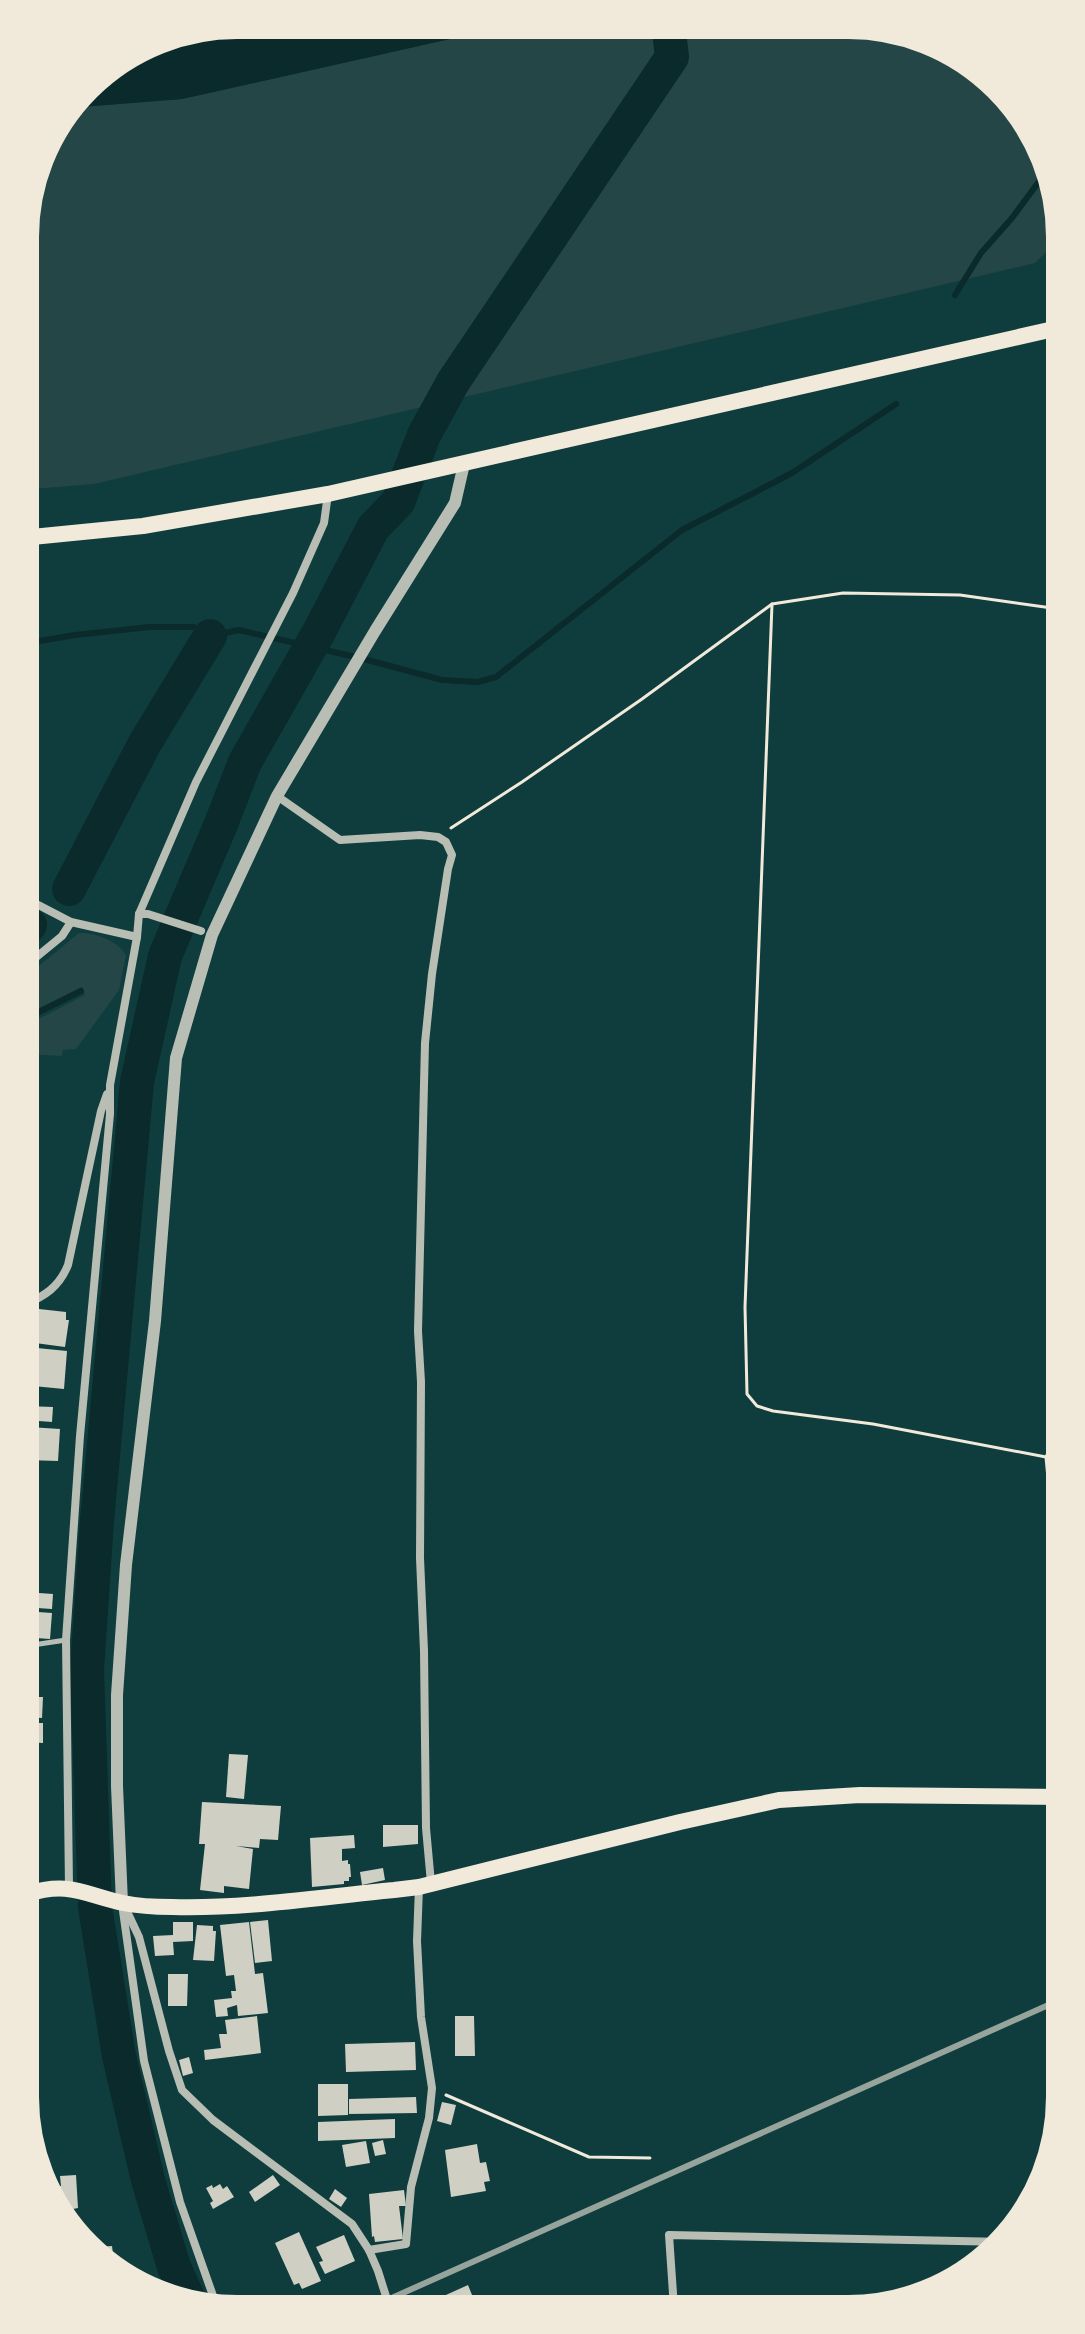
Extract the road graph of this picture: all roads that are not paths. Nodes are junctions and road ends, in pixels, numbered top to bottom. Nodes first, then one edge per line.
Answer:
1 (1051, 330) edge
2 (464, 464) junction
3 (328, 494) junction
4 (34, 537) edge
5 (277, 796) junction
6 (34, 903) edge
7 (143, 914) junction
8 (71, 922) junction
9 (207, 933) junction
10 (137, 937) junction
11 (34, 959) edge
12 (110, 1085) junction
13 (34, 1300) edge
14 (66, 1640) junction
15 (34, 1645) edge
16 (1051, 1797) edge
17 (425, 1886) junction
18 (74, 1889) junction
19 (34, 1892) edge
20 (116, 1901) junction
21 (989, 2242) edge
22 (369, 2250) junction
23 (214, 2298) edge
24 (387, 2300) edge
25 (673, 2300) edge

1 - 2 main road
2 - 3 main road
2 - 5 street
3 - 4 main road
3 - 7 street
5 - 9 street
5 - 17 street
6 - 8 street
7 - 9 street
7 - 10 street
8 - 10 street
8 - 11 street
9 - 20 street
10 - 12 street
12 - 13 street
12 - 14 street
14 - 15 lane
14 - 18 street
16 - 17 main road
17 - 20 main road
17 - 22 street
18 - 19 main road
18 - 20 main road
20 - 22 street
20 - 23 street
21 - 25 street
22 - 24 street

